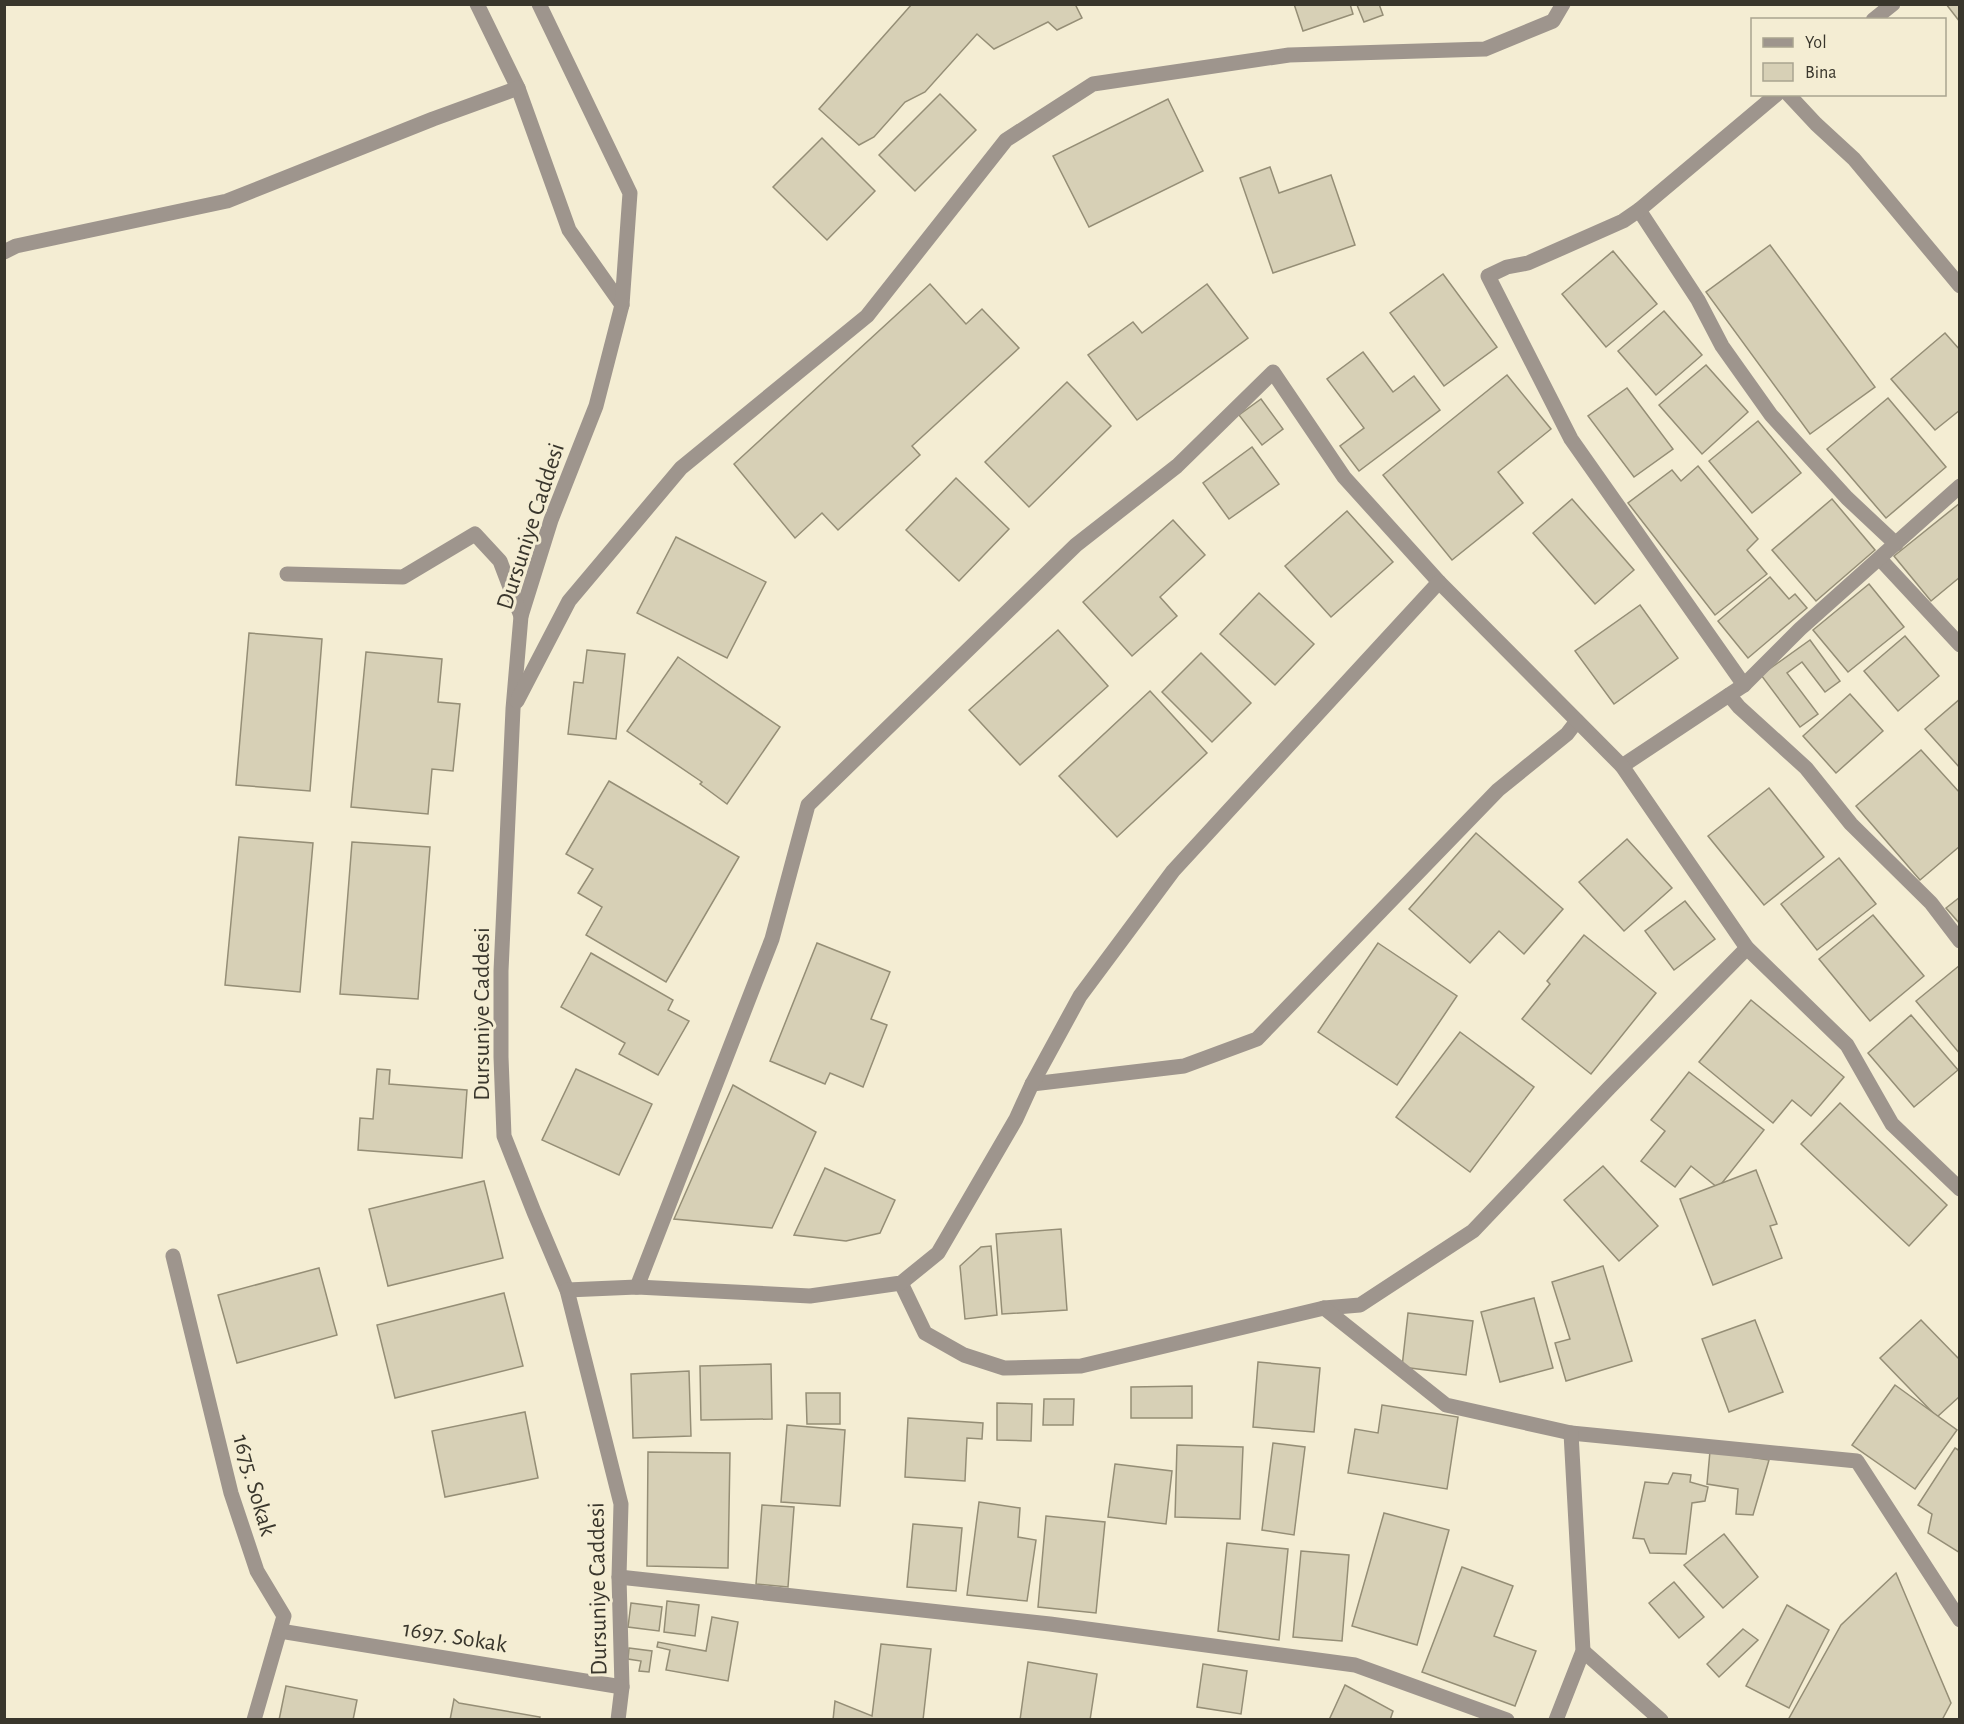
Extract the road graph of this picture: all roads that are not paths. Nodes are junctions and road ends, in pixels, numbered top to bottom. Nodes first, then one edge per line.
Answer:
1 (477, 4) edge
2 (538, 4) edge
3 (1563, 4) edge
4 (1893, 4) edge
5 (1876, 18) edge
6 (518, 88) junction
7 (1775, 96) edge
8 (1790, 96) edge
9 (1639, 210) junction
10 (4, 252) edge
11 (1959, 286) edge
12 (622, 305) junction
13 (1959, 486) edge
14 (1896, 544) junction
15 (1880, 559) junction
16 (287, 574) dead end
17 (1440, 582) junction
18 (521, 616) junction
19 (1959, 645) edge
20 (1744, 685) junction
21 (1729, 695) junction
22 (513, 710) junction
23 (1577, 721) junction
24 (1622, 766) junction
25 (1959, 941) edge
26 (1747, 948) junction
27 (1032, 1084) junction
28 (1959, 1189) edge
29 (173, 1256) dead end
30 (901, 1283) junction
31 (637, 1287) junction
32 (567, 1290) junction
33 (1324, 1308) junction
34 (1571, 1433) junction
35 (619, 1577) junction
36 (1959, 1620) edge
37 (280, 1631) junction
38 (1583, 1651) junction
39 (622, 1686) junction
40 (254, 1719) edge
41 (618, 1719) edge
42 (1507, 1719) edge
43 (1556, 1719) edge
44 (1661, 1719) edge

1 - 6 street
2 - 12 street, Dursuniye Caddesi
3 - 22 street
4 - 5 street
6 - 10 street
6 - 12 street
7 - 9 street
8 - 11 street
9 - 14 street
9 - 20 street
12 - 18 street, Dursuniye Caddesi
13 - 14 street
14 - 15 street
15 - 19 street
15 - 20 street
16 - 18 street
17 - 23 street
17 - 27 street
17 - 31 street
18 - 22 street, Dursuniye Caddesi
20 - 21 street
21 - 24 street
21 - 25 street
22 - 32 street, Dursuniye Caddesi
23 - 24 street
23 - 27 street
24 - 26 street
26 - 28 street
26 - 33 street
27 - 30 street
29 - 37 street, 1675. Sokak
30 - 31 street
30 - 33 street
31 - 32 street
32 - 35 street, Dursuniye Caddesi
33 - 34 street
34 - 36 street
34 - 38 street
35 - 39 street, Dursuniye Caddesi
35 - 42 street
37 - 39 street, 1697. Sokak
37 - 40 street, 1675. Sokak
38 - 43 street
38 - 44 street
39 - 41 street, Dursuniye Caddesi

